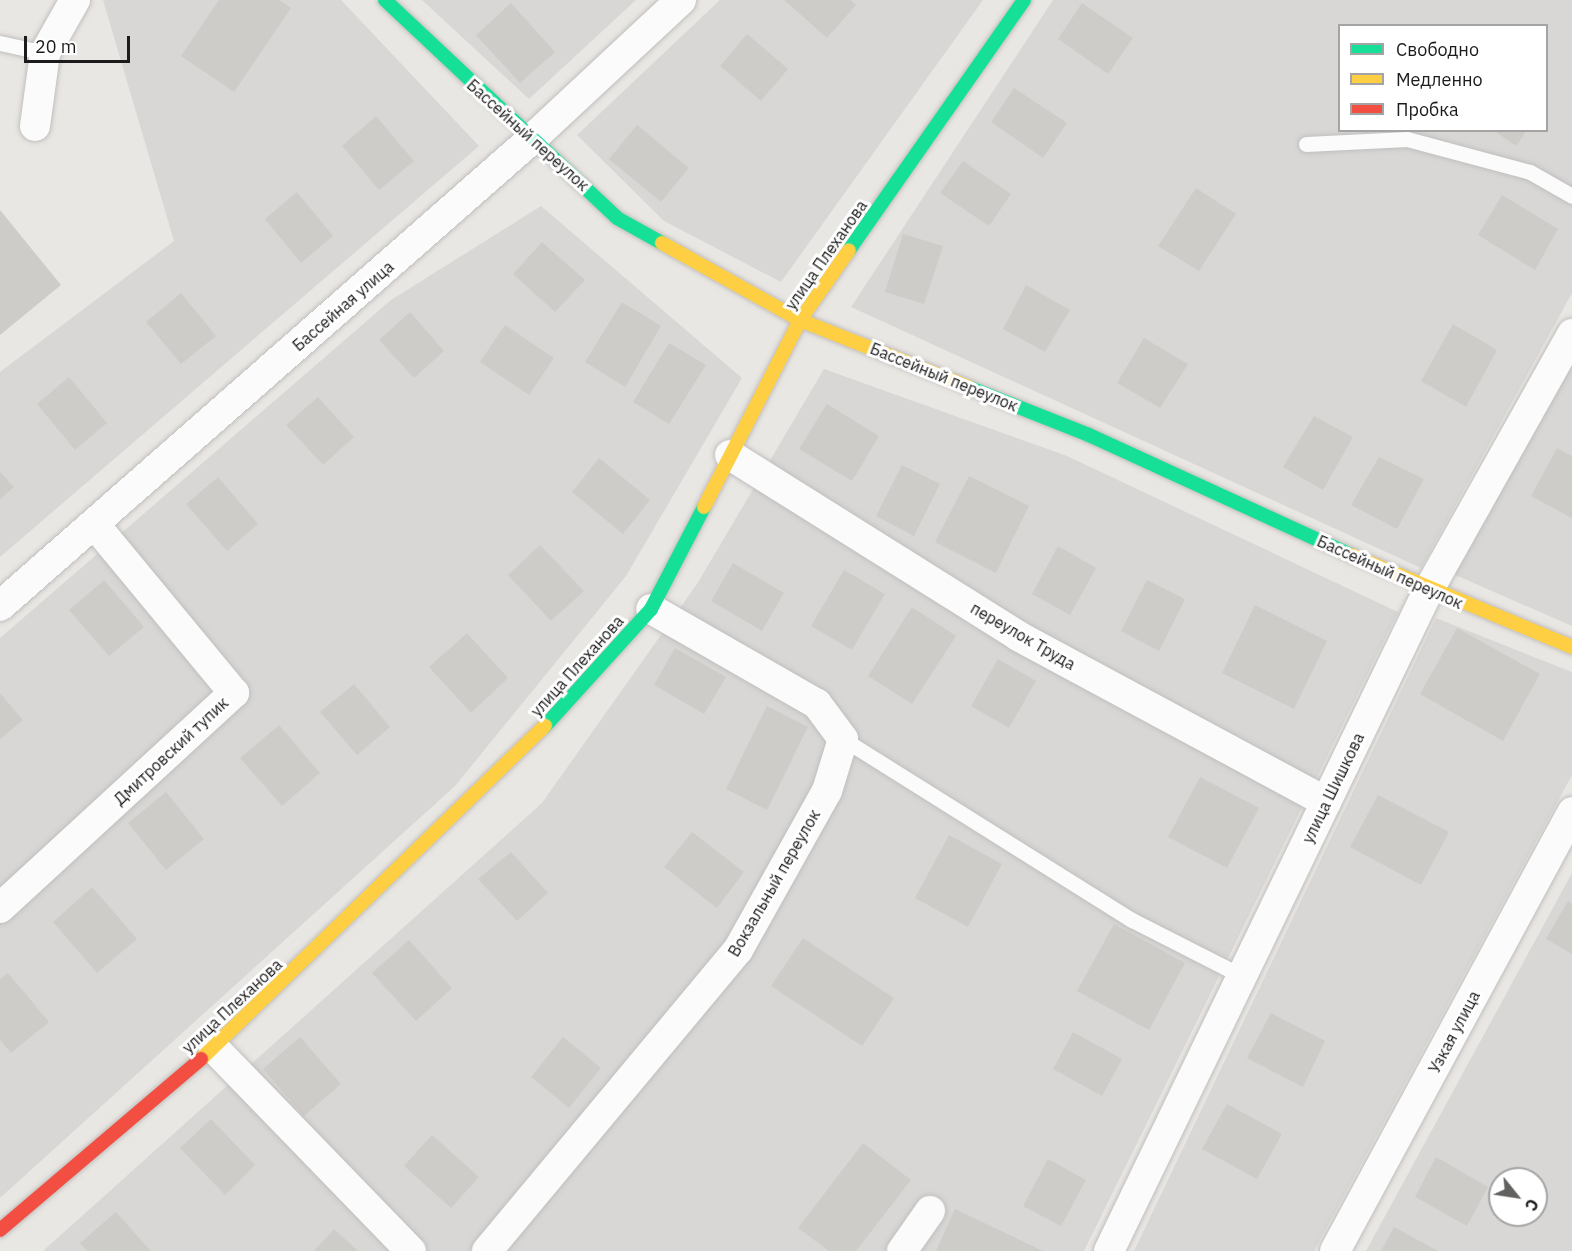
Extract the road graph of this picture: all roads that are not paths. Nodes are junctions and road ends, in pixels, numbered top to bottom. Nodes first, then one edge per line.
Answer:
1 (75, 0) edge
2 (385, 0) edge
3 (681, 0) edge
4 (1024, 0) edge
5 (0, 43) edge
6 (45, 53) junction
7 (35, 126) dead end
8 (534, 137) junction
9 (1306, 144) dead end
10 (1572, 196) edge
11 (800, 320) junction
12 (1572, 334) edge
13 (730, 455) junction
14 (95, 525) junction
15 (1428, 591) junction
16 (0, 606) edge
17 (651, 609) junction
18 (1572, 647) edge
19 (843, 739) junction
20 (1326, 802) junction
21 (1572, 812) edge
22 (0, 908) edge
23 (1242, 976) junction
24 (214, 1047) junction
25 (930, 1211) dead end
26 (0, 1230) edge
27 (411, 1251) edge
28 (487, 1251) edge
29 (902, 1251) edge
30 (1109, 1251) edge
31 (1335, 1251) edge

1 - 6 street
2 - 8 street, Бассейный переулок
3 - 8 street, Бассейная улица
4 - 11 street, улица Плеханова
5 - 6 lane
6 - 7 street
8 - 11 street, Бассейный переулок
8 - 14 street, Бассейная улица
9 - 10 lane
11 - 13 street, улица Плеханова
11 - 15 street, Бассейный переулок
12 - 15 street, улица Шишкова
13 - 17 street, улица Плеханова
13 - 20 street, переулок Труда
14 - 16 street, Бассейная улица
14 - 22 street, Дмитровский тупик
15 - 18 street, Бассейный переулок
15 - 20 street, улица Шишкова
17 - 19 street
17 - 24 street, улица Плеханова
19 - 23 lane
19 - 28 street, Вокзальный переулок
20 - 23 street, улица Шишкова
21 - 31 street, Узкая улица
23 - 30 street, улица Шишкова
24 - 26 street, улица Плеханова
24 - 27 street
25 - 29 street

